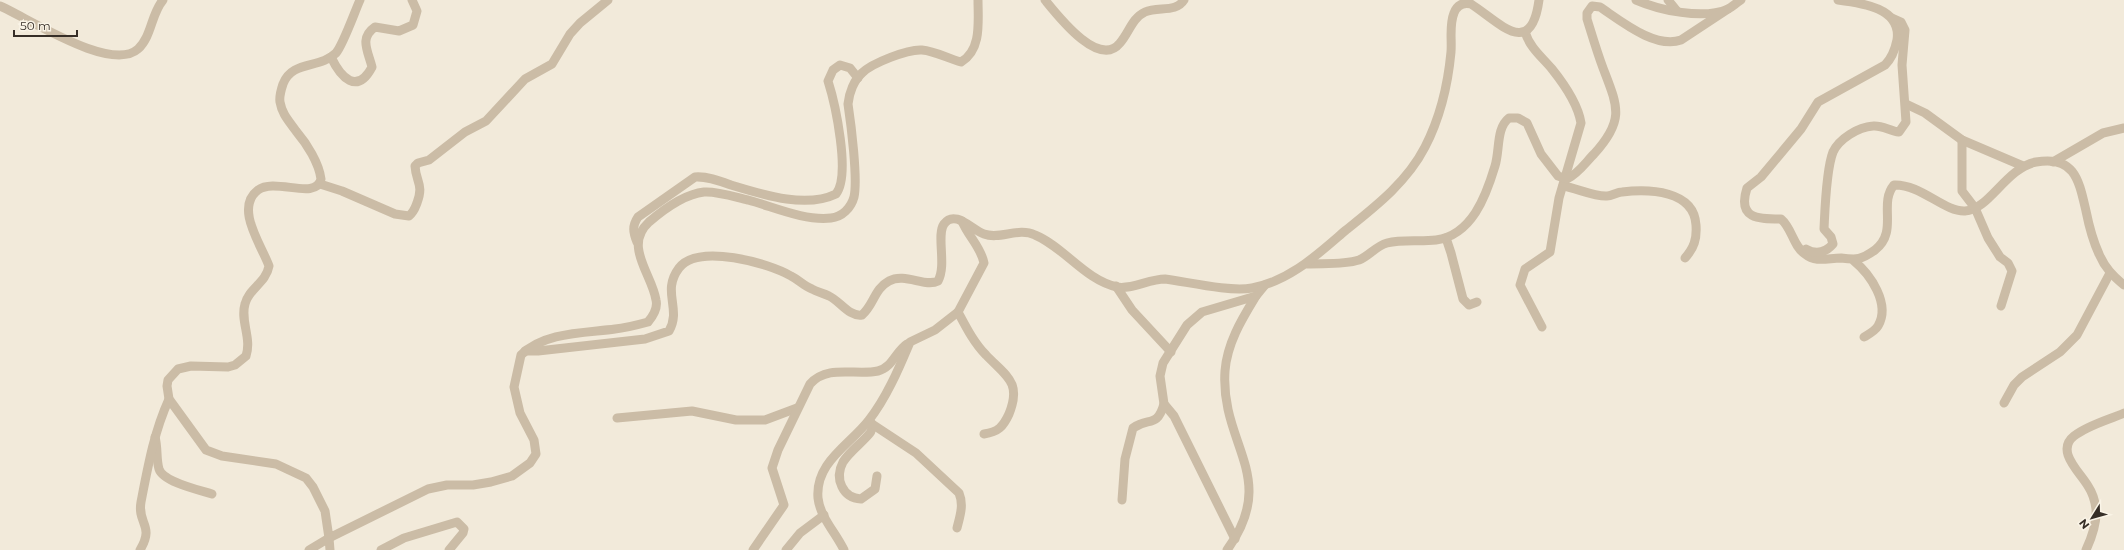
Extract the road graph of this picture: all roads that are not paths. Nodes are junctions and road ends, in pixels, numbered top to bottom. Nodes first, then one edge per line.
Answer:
1 (163, 0) edge
2 (360, 0) edge
3 (412, 0) edge
4 (608, 0) edge
5 (978, 0) edge
6 (1045, 0) edge
7 (1184, 0) edge
8 (1539, 0) edge
9 (1636, 0) edge
10 (1668, 0) edge
11 (1741, 0) edge
12 (1838, 0) edge
13 (0, 6) edge
14 (1728, 9) junction
15 (1677, 11) junction
16 (1892, 18) junction
17 (1525, 32) junction
18 (331, 57) junction
19 (858, 78) junction
20 (1906, 104) junction
21 (2124, 128) edge
22 (1962, 140) junction
23 (2053, 162) junction
24 (2023, 166) junction
25 (1563, 182) junction
26 (320, 184) junction
27 (1975, 208) junction
28 (962, 221) junction
29 (1793, 236) junction
30 (1446, 238) junction
31 (637, 242) junction
32 (1685, 258) dead end
33 (1854, 261) junction
34 (1307, 264) junction
35 (2110, 273) junction
36 (1265, 285) junction
37 (2124, 285) edge
38 (1116, 286) junction
39 (1256, 296) junction
40 (1477, 302) dead end
41 (2001, 306) dead end
42 (958, 312) junction
43 (1542, 327) dead end
44 (1864, 337) dead end
45 (910, 342) junction
46 (525, 351) junction
47 (1171, 352) junction
48 (169, 399) junction
49 (2004, 403) dead end
50 (1164, 404) junction
51 (797, 408) junction
52 (2124, 414) edge
53 (617, 418) dead end
54 (870, 422) junction
55 (984, 434) dead end
56 (155, 436) junction
57 (878, 476) dead end
58 (212, 494) dead end
59 (1122, 500) dead end
60 (824, 515) junction
61 (956, 528) dead end
62 (329, 538) junction
63 (1235, 539) junction
64 (140, 550) edge
65 (309, 550) edge
66 (330, 550) edge
67 (381, 550) edge
68 (449, 550) edge
69 (752, 550) edge
70 (786, 550) edge
71 (844, 550) edge
72 (1227, 550) edge
73 (2086, 550) edge

1 - 13 street
2 - 18 street
3 - 18 street
4 - 26 street
5 - 19 street
6 - 7 street
8 - 17 street
9 - 15 street
10 - 15 street
11 - 14 street
12 - 16 street
14 - 15 street
14 - 25 street
16 - 20 street
16 - 29 street
17 - 25 street
17 - 34 street
18 - 26 street
19 - 31 street
19 - 31 street
20 - 22 street
20 - 29 street
21 - 23 street
22 - 24 street
22 - 27 street
23 - 24 street
23 - 35 street
24 - 27 street
25 - 30 street
25 - 32 street
25 - 43 street
26 - 48 street
27 - 33 street
27 - 41 street
28 - 38 street
28 - 42 street
28 - 46 street
29 - 33 street
30 - 34 street
30 - 40 street
31 - 46 street
33 - 44 street
34 - 36 street
35 - 37 street
35 - 49 street
36 - 38 street
36 - 39 street
38 - 47 street
39 - 47 street
39 - 63 street
42 - 45 street
42 - 55 street
45 - 51 street
45 - 54 street
46 - 62 street
47 - 50 street
48 - 56 street
48 - 62 street
50 - 59 street
50 - 63 street
51 - 53 street
51 - 69 street
52 - 73 street
54 - 57 street
54 - 60 street
54 - 61 street
56 - 58 street
56 - 64 street
60 - 70 street
60 - 71 street
62 - 65 street
62 - 66 street
63 - 72 street
67 - 68 street

